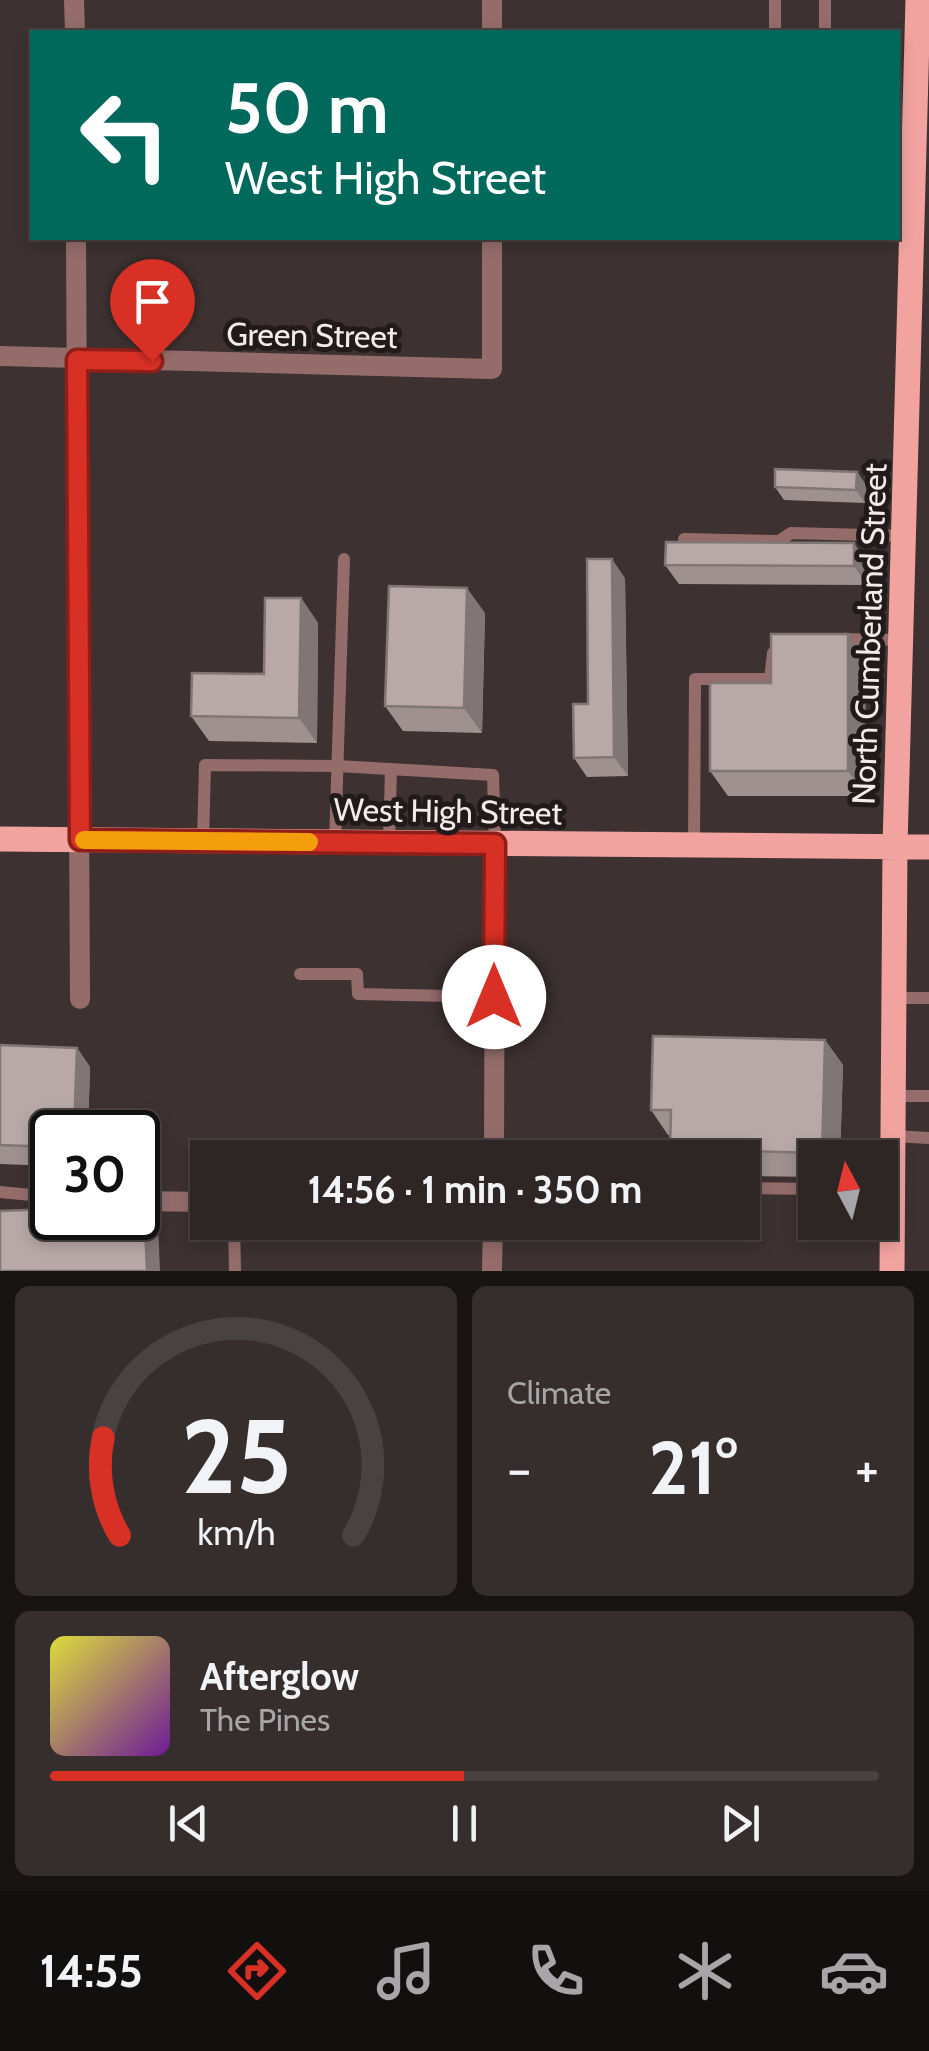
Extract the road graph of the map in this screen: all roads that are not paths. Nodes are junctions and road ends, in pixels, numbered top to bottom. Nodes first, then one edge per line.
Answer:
1 (74, 0) edge
2 (492, 0) edge
3 (775, 0) edge
4 (825, 0) edge
5 (918, 0) edge
6 (75, 30) edge
7 (492, 30) edge
8 (774, 30) edge
9 (824, 30) edge
10 (923, 32) edge
11 (907, 78) edge
12 (922, 134) edge
13 (76, 240) edge
14 (492, 240) edge
15 (920, 277) edge
16 (0, 356) edge
17 (77, 360) junction
18 (919, 382) edge
19 (905, 536) junction
20 (684, 539) edge
21 (344, 560) dead end
22 (774, 639) edge
23 (829, 640) edge
24 (902, 640) junction
25 (338, 766) junction
26 (390, 769) junction
27 (0, 839) edge
28 (80, 840) junction
29 (203, 841) junction
30 (336, 842) junction
31 (389, 843) junction
32 (495, 844) junction
33 (694, 845) junction
34 (895, 846) junction
35 (929, 847) edge
36 (300, 974) dead end
37 (494, 997) junction
38 (80, 998) dead end
39 (894, 998) junction
40 (929, 998) edge
41 (893, 1096) junction
42 (929, 1096) edge
43 (893, 1136) junction
44 (929, 1138) edge
45 (494, 1140) edge
46 (892, 1140) edge
47 (760, 1188) edge
48 (798, 1189) edge
49 (0, 1192) edge
50 (30, 1195) edge
51 (160, 1201) edge
52 (190, 1202) edge
53 (234, 1240) edge
54 (493, 1240) edge
55 (890, 1240) edge
56 (235, 1271) edge
57 (492, 1271) edge
58 (892, 1271) edge

1 - 6 street
2 - 7 street
3 - 8 lane
4 - 9 lane
5 - 10 main road, North Cumberland Street
10 - 11 main road, North Cumberland Street
11 - 12 main road, North Cumberland Street
12 - 15 main road, North Cumberland Street
13 - 17 street
14 - 17 street, Green Street
15 - 18 main road, North Cumberland Street
16 - 17 street, Green Street
17 - 28 street
18 - 19 main road, North Cumberland Street
19 - 20 lane
19 - 24 main road, North Cumberland Street
21 - 25 lane
22 - 33 lane
23 - 24 lane
24 - 34 main road, North Cumberland Street
25 - 26 lane
25 - 29 lane
25 - 30 lane
26 - 31 lane
26 - 32 lane
27 - 28 main road, West High Street
28 - 29 main road, West High Street
28 - 38 street
29 - 30 main road, West High Street
30 - 31 main road, West High Street
31 - 32 main road, West High Street
32 - 33 main road, West High Street
32 - 37 street
33 - 34 main road, West High Street
34 - 35 main road, West High Street
34 - 39 main road, North Cumberland Street
36 - 37 lane
37 - 45 street
39 - 40 lane
39 - 41 main road, North Cumberland Street
41 - 42 lane
41 - 43 main road, North Cumberland Street
43 - 44 lane
43 - 46 main road, North Cumberland Street
47 - 48 lane
49 - 50 lane
51 - 52 street
53 - 56 lane
54 - 57 street
55 - 58 main road, North Cumberland Street

